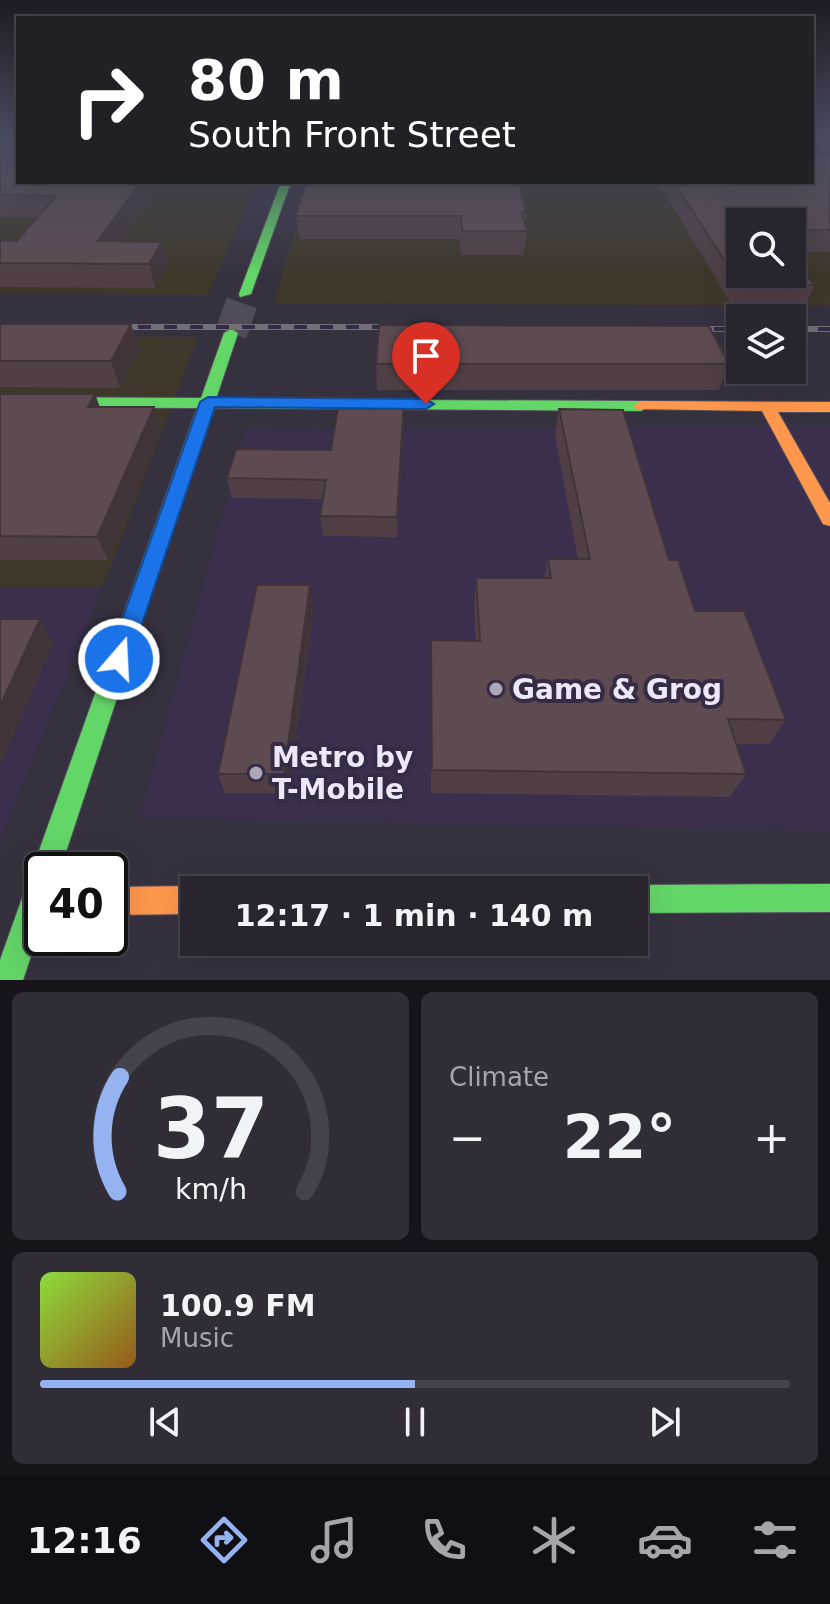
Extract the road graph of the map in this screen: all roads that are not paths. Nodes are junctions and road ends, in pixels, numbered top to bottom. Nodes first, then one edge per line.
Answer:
1 (285, 184) edge
2 (245, 294) tunnel mouth
3 (231, 333) tunnel mouth
4 (0, 402) edge
5 (208, 402) junction
6 (767, 407) junction
7 (830, 407) edge
8 (830, 519) edge
9 (52, 852) edge
10 (830, 898) edge
11 (648, 899) edge
12 (180, 900) edge
13 (12, 901) dead end
14 (24, 901) edge
15 (128, 901) edge
16 (24, 939) edge
17 (8, 980) edge

1 - 2 street
3 - 5 street
4 - 5 street
5 - 6 street
5 - 9 street
6 - 7 street
6 - 8 street
10 - 11 street
12 - 15 street
13 - 14 street
16 - 17 street

